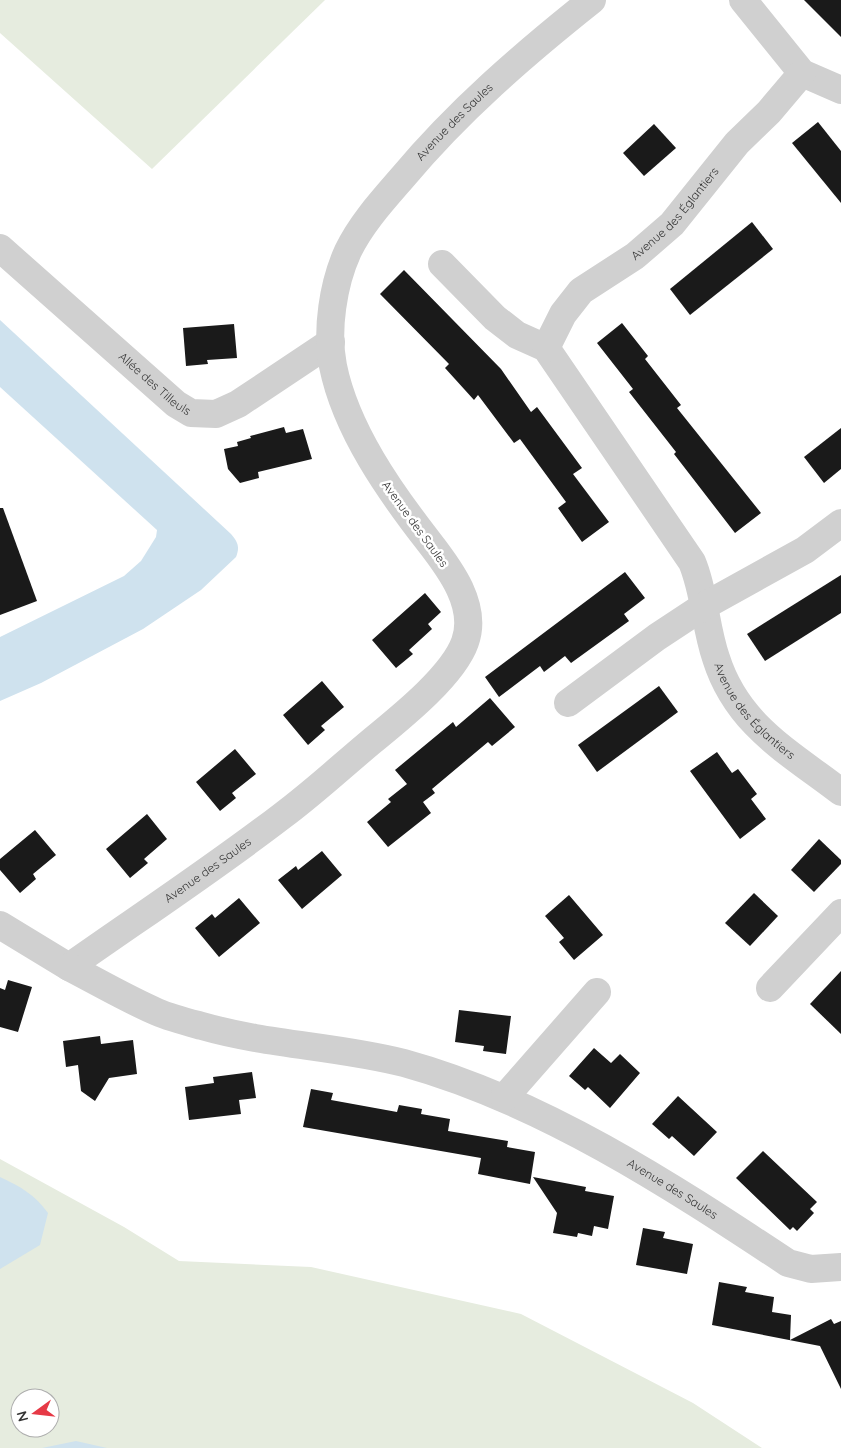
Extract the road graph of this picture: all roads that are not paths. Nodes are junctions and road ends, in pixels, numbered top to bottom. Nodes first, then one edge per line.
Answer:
1 (592, 0) edge
2 (743, 0) edge
3 (802, 73) junction
4 (841, 90) edge
5 (0, 248) edge
6 (442, 264) dead end
7 (331, 342) junction
8 (546, 348) junction
9 (841, 523) edge
10 (704, 606) junction
11 (568, 703) dead end
12 (841, 792) edge
13 (841, 913) edge
14 (0, 925) edge
15 (69, 967) junction
16 (770, 988) dead end
17 (598, 992) dead end
18 (504, 1098) junction
19 (841, 1267) edge

1 - 7 street, Avenue des Saules
2 - 3 street
3 - 4 street
3 - 8 street, Avenue des Églantiers
5 - 7 street, Allée des Tilleuls
6 - 8 street
7 - 15 street, Avenue des Saules
8 - 10 street, Avenue des Églantiers
9 - 10 street
10 - 11 street
10 - 12 street, Avenue des Églantiers
13 - 16 street
14 - 15 street, Avenue des Saules
15 - 18 street, Avenue des Saules
17 - 18 street
18 - 19 street, Avenue des Saules

